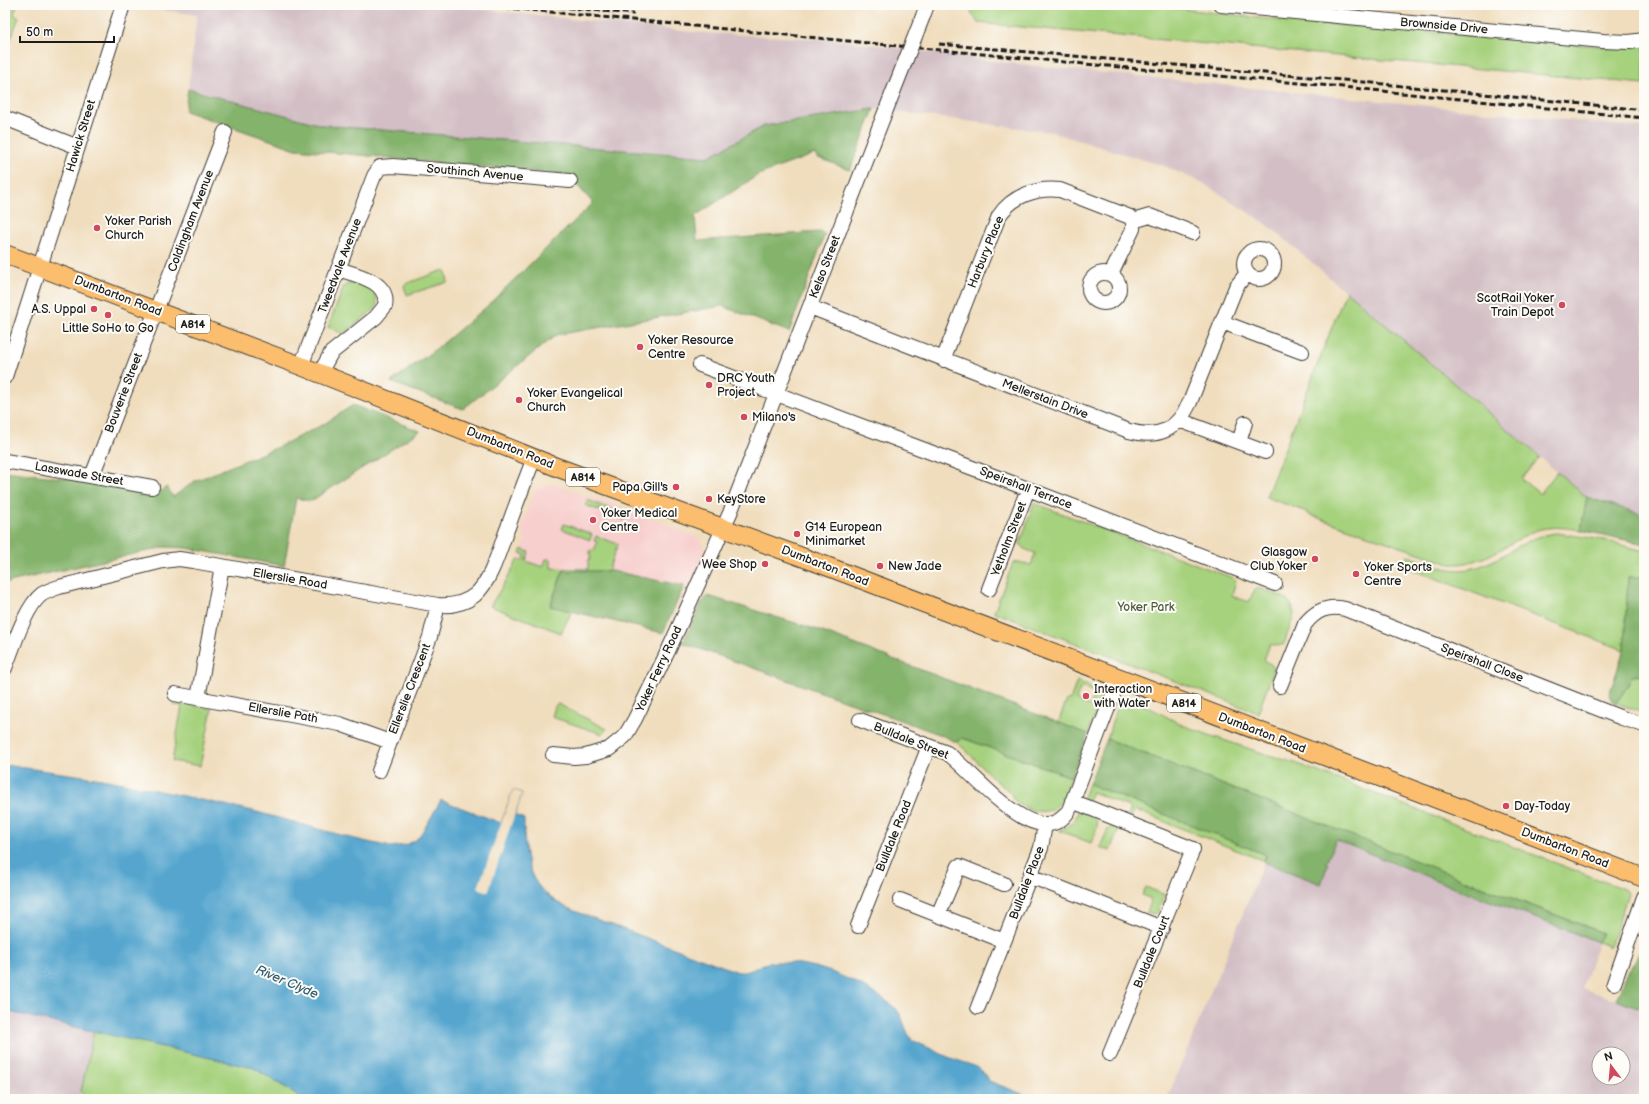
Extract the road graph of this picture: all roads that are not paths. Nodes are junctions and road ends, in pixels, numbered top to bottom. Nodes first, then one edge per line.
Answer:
1 (123, 5) edge
2 (1221, 5) edge
3 (1315, 9) edge
4 (925, 11) edge
5 (1644, 40) edge
6 (5, 118) edge
7 (225, 132) dead end
8 (78, 147) junction
9 (380, 167) joint
10 (570, 181) dead end
11 (1133, 221) junction
12 (1193, 233) dead end
13 (5, 254) edge
14 (40, 267) junction
15 (338, 269) junction
16 (1247, 273) dead end
17 (1111, 274) dead end
18 (810, 307) junction
19 (156, 310) junction
20 (1222, 322) junction
21 (1302, 352) dead end
22 (943, 360) junction
23 (700, 365) dead end
24 (301, 366) junction
25 (320, 373) junction
26 (5, 377) edge
27 (776, 394) junction
28 (1179, 420) junction
29 (1245, 424) dead end
30 (1238, 442) junction
31 (1265, 452) dead end
32 (534, 458) junction
33 (5, 461) edge
34 (92, 476) junction
35 (152, 487) dead end
36 (1028, 489) junction
37 (723, 528) junction
38 (222, 566) junction
39 (1275, 584) dead end
40 (989, 589) dead end
41 (438, 605) junction
42 (6, 661) edge
43 (1119, 679) junction
44 (1280, 686) dead end
45 (175, 694) dead end
46 (198, 698) junction
47 (860, 720) dead end
48 (1644, 725) edge
49 (390, 742) junction
50 (929, 746) junction
51 (553, 755) dead end
52 (379, 771) dead end
53 (1072, 801) junction
54 (1045, 824) junction
55 (1030, 876) junction
56 (1644, 878) edge
57 (1004, 884) dead end
58 (1644, 897) edge
59 (900, 900) dead end
60 (938, 915) junction
61 (858, 926) dead end
62 (1162, 928) junction
63 (1004, 941) junction
64 (1614, 983) dead end
65 (978, 1007) dead end
66 (1110, 1054) dead end

1 - 8 street, Hawick Street
2 - 3 street, Brownside Drive
3 - 5 street, Brownside Drive
4 - 18 street, Kelso Street, bridge
6 - 8 street
7 - 19 street, Coldingham Avenue
8 - 14 street, Hawick Street
9 - 10 street, Southinch Avenue
9 - 15 street, Tweedvale Avenue
11 - 12 street
11 - 17 street
11 - 22 street, Harbury Place
13 - 14 main road, Dumbarton Road / A814
14 - 19 main road, Dumbarton Road / A814
14 - 26 street, Hawick Street
15 - 24 street, Tweedvale Avenue
15 - 25 street
16 - 20 street, Mellerstain Drive
18 - 22 street, Mellerstain Drive
18 - 27 street, Kelso Street
19 - 24 main road, Dumbarton Road / A814
19 - 34 street, Bouverie Street
20 - 21 street
20 - 28 street, Mellerstain Drive
22 - 28 street, Mellerstain Drive
23 - 27 street, Speirshall Terrace
24 - 25 main road, Dumbarton Road / A814
25 - 32 main road, Dumbarton Road / A814
27 - 36 street, Speirshall Terrace
27 - 37 street, Kelso Street
28 - 30 street
29 - 30 street
30 - 31 street
32 - 37 main road, Dumbarton Road / A814
32 - 41 street, Ellerslie Road
33 - 34 street, Lasswade Street
34 - 35 street, Lasswade Street
36 - 39 street, Speirshall Terrace
36 - 40 street, Yetholm Street
37 - 43 main road, Dumbarton Road / A814
37 - 51 street, Yoker Ferry Road
38 - 41 street, Ellerslie Road
38 - 42 street, Ellerslie Road
38 - 46 street
41 - 49 street, Ellerslie Crescent
43 - 53 street
43 - 56 main road, Dumbarton Road / A814
44 - 48 street, Speirshall Close
45 - 46 street, Ellerslie Path
46 - 49 street, Ellerslie Path
47 - 50 street, Bulldale Street
49 - 52 street, Ellerslie Crescent
50 - 54 street, Bulldale Street
50 - 61 street, Bulldale Road
53 - 54 street
53 - 62 street, Bulldale Court
54 - 55 street, Bulldale Place
55 - 62 street
55 - 63 street, Bulldale Place
57 - 60 street
58 - 64 street
59 - 60 street
60 - 63 street
62 - 66 street, Bulldale Court
63 - 65 street, Bulldale Place

